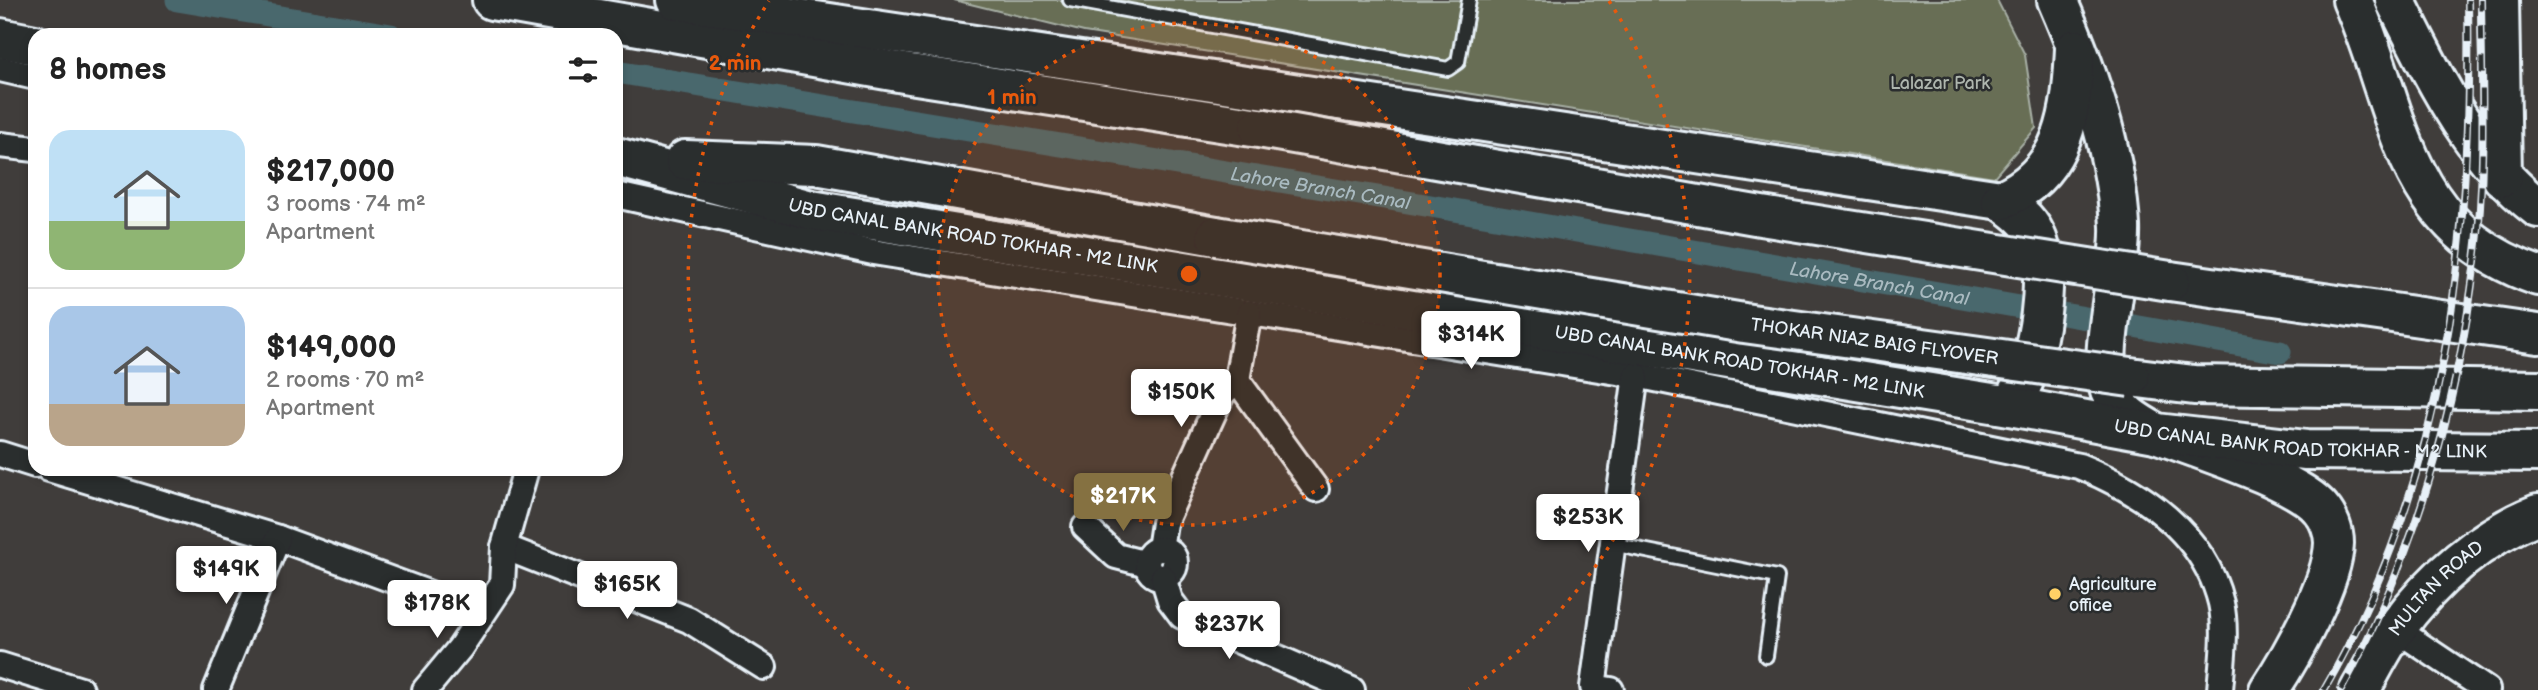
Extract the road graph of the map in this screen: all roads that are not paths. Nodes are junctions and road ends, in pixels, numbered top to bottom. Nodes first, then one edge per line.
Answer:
1 (492, 0) edge
2 (676, 0) edge
3 (777, 0) edge
4 (1070, 0) edge
5 (1469, 0) edge
6 (2057, 0) edge
7 (2352, 0) edge
8 (2395, 0) edge
9 (2499, 0) edge
10 (813, 20) junction
11 (0, 38) edge
12 (28, 44) edge
13 (2075, 49) junction
14 (0, 69) edge
15 (910, 74) junction
16 (28, 75) edge
17 (0, 145) edge
18 (28, 148) edge
19 (623, 157) edge
20 (623, 159) edge
21 (2502, 177) junction
22 (623, 197) edge
23 (2001, 200) junction
24 (2538, 208) edge
25 (2538, 276) edge
26 (1249, 313) junction
27 (2538, 334) edge
28 (1636, 375) junction
29 (1237, 380) junction
30 (2538, 390) edge
31 (2004, 405) junction
32 (2157, 433) junction
33 (2538, 452) edge
34 (0, 454) edge
35 (28, 463) edge
36 (72, 476) edge
37 (524, 476) edge
38 (1316, 489) dead end
39 (2538, 514) edge
40 (1085, 527) dead end
41 (278, 538) junction
42 (1612, 544) junction
43 (505, 547) junction
44 (1157, 563) junction
45 (482, 613) junction
46 (2396, 629) junction
47 (1766, 656) dead end
48 (0, 665) edge
49 (764, 667) dead end
50 (81, 690) edge
51 (216, 690) edge
52 (425, 690) edge
53 (1352, 690) edge
54 (1611, 690) edge
55 (2220, 690) edge
56 (2269, 690) edge
57 (2360, 690) edge
58 (2487, 690) edge

1 - 15 main road
2 - 10 main road
3 - 10 main road
4 - 5 lane
6 - 13 main road
7 - 25 main road
8 - 21 main road
9 - 21 main road
10 - 15 main road
10 - 23 main road
11 - 12 main road
13 - 23 main road
13 - 32 main road, bridge
14 - 16 street
15 - 27 main road, bridge
17 - 18 street
19 - 30 main road, THOKAR NIAZ BAIG FLYOVER, bridge
20 - 31 main road, UBD CANAL BANK ROAD TOKHAR - M2 LINK
21 - 24 main road
22 - 26 street
23 - 31 main road
26 - 28 street
26 - 29 street
28 - 42 street
28 - 55 street
29 - 38 street
29 - 44 street
31 - 32 main road, UBD CANAL BANK ROAD TOKHAR - M2 LINK
32 - 33 main road, UBD CANAL BANK ROAD TOKHAR - M2 LINK
32 - 56 main road
34 - 35 street
36 - 41 street
37 - 43 street
39 - 46 main road, MULTAN ROAD
40 - 44 street
41 - 45 street
41 - 51 street
42 - 47 lane
42 - 54 street
43 - 45 street
43 - 49 street
44 - 53 street
45 - 52 street
46 - 57 main road, MULTAN ROAD
46 - 58 street
48 - 50 street

